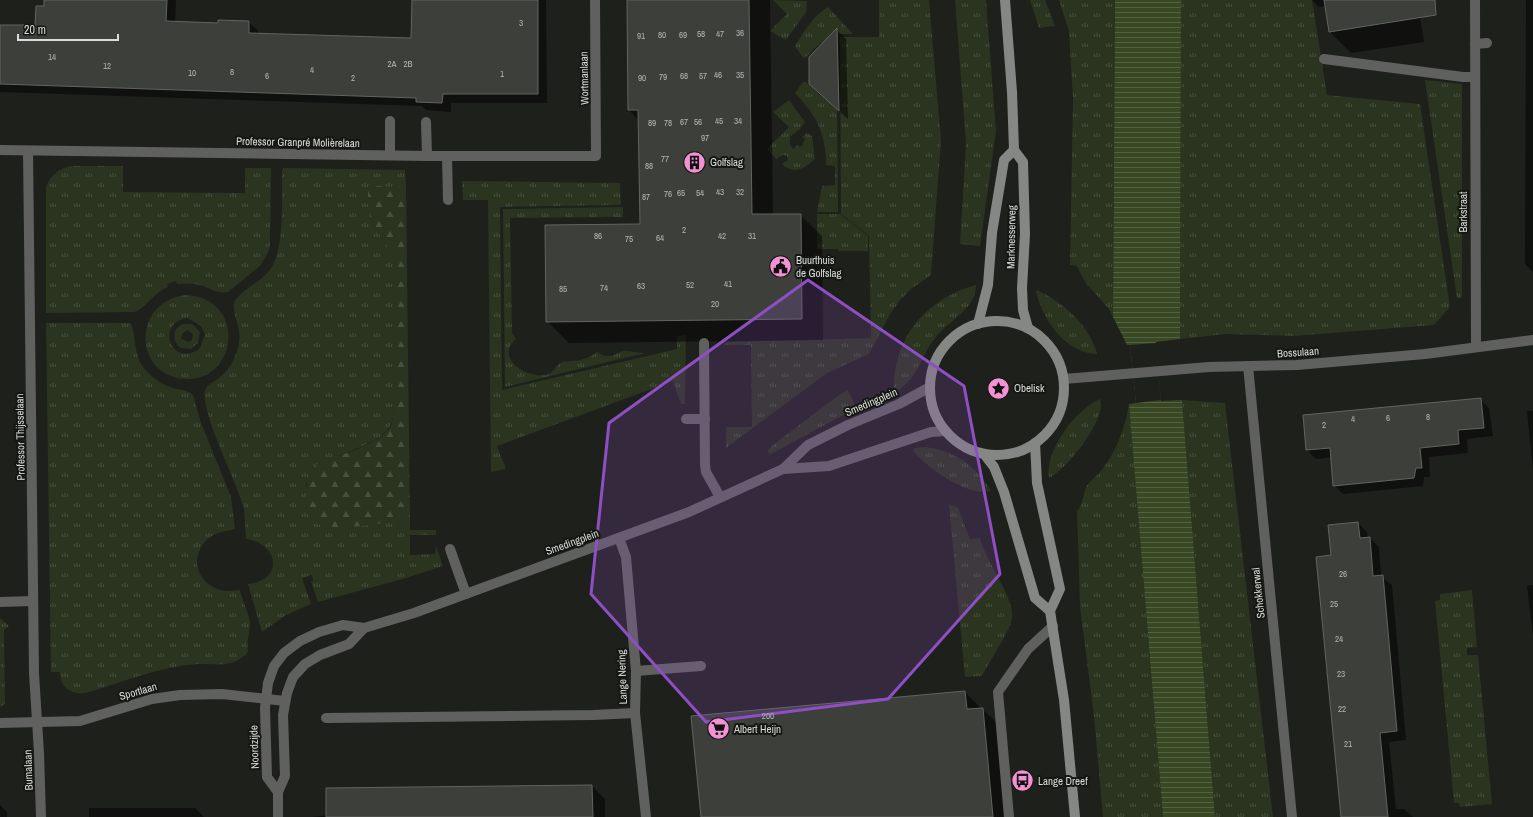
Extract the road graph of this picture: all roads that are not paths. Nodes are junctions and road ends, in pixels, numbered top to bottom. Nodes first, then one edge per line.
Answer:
1 (595, 0) edge
2 (1005, 0) edge
3 (1475, 0) edge
4 (1475, 44) junction
5 (1487, 44) dead end
6 (1324, 59) dead end
7 (1475, 77) junction
8 (390, 121) dead end
9 (426, 122) dead end
10 (0, 150) edge
11 (1014, 150) junction
12 (28, 151) junction
13 (390, 155) junction
14 (427, 156) junction
15 (447, 156) junction
16 (596, 156) joint
17 (448, 200) dead end
18 (978, 324) junction
19 (1028, 328) junction
20 (1533, 340) edge
21 (704, 343) dead end
22 (1476, 347) junction
23 (1248, 366) junction
24 (1064, 379) junction
25 (930, 386) junction
26 (686, 419) dead end
27 (705, 419) junction
28 (946, 431) junction
29 (1035, 443) junction
30 (984, 454) junction
31 (783, 469) junction
32 (720, 497) junction
33 (619, 538) junction
34 (450, 549) dead end
35 (466, 594) junction
36 (0, 602) edge
37 (33, 602) junction
38 (1050, 611) junction
39 (1053, 626) junction
40 (364, 628) junction
41 (701, 666) dead end
42 (636, 671) junction
43 (266, 699) junction
44 (285, 701) junction
45 (635, 713) junction
46 (326, 718) dead end
47 (37, 722) junction
48 (0, 723) edge
49 (278, 792) junction
50 (41, 817) edge
51 (278, 817) edge
52 (646, 817) edge
53 (1010, 817) edge
54 (1075, 817) edge
55 (1292, 817) edge

1 - 16 street, Wortmanlaan
2 - 11 main road, Marknesserweg
3 - 4 street, Barkstraat
4 - 5 street
4 - 7 street, Barkstraat
6 - 7 street
7 - 22 street, Barkstraat
8 - 13 street
9 - 14 street
10 - 12 street, Professor Granpré Molièrelaan
11 - 18 main road, Marknesserweg
11 - 19 main road, Marknesserweg
12 - 13 street, Professor Granpré Molièrelaan
12 - 37 street, Professor Thijsselaan
13 - 14 street, Professor Granpré Molièrelaan
14 - 15 street, Professor Granpré Molièrelaan
15 - 16 street, Professor Granpré Molièrelaan
15 - 17 street
18 - 19 main road
18 - 25 main road
19 - 24 main road
20 - 22 street, Bossulaan
21 - 27 street
22 - 23 street, Bossulaan
23 - 24 street, Bossulaan
23 - 55 street, Schokkerwal
24 - 29 main road
25 - 28 main road
25 - 31 street, Smedingplein
26 - 27 street
27 - 32 street
28 - 30 main road
28 - 31 street, Smedingplein
29 - 30 main road
29 - 38 main road
30 - 38 main road
31 - 32 street, Smedingplein
32 - 33 street, Smedingplein
33 - 35 street, Smedingplein
33 - 42 street, Lange Nering
34 - 35 street
35 - 40 street, Smedingplein
36 - 37 street
37 - 47 street, Professor Thijsselaan
38 - 39 main road
39 - 53 street
39 - 54 main road
40 - 43 street, Smedingplein
40 - 44 street, Smedingplein
41 - 42 street
42 - 45 street, Lange Nering
43 - 44 street, Sportlaan
43 - 47 street, Sportlaan
43 - 49 street, Noordzijde
44 - 49 street
45 - 46 street
45 - 52 street, Lange Nering
47 - 48 street, Sportlaan
47 - 50 street, Bumalaan
49 - 51 street

